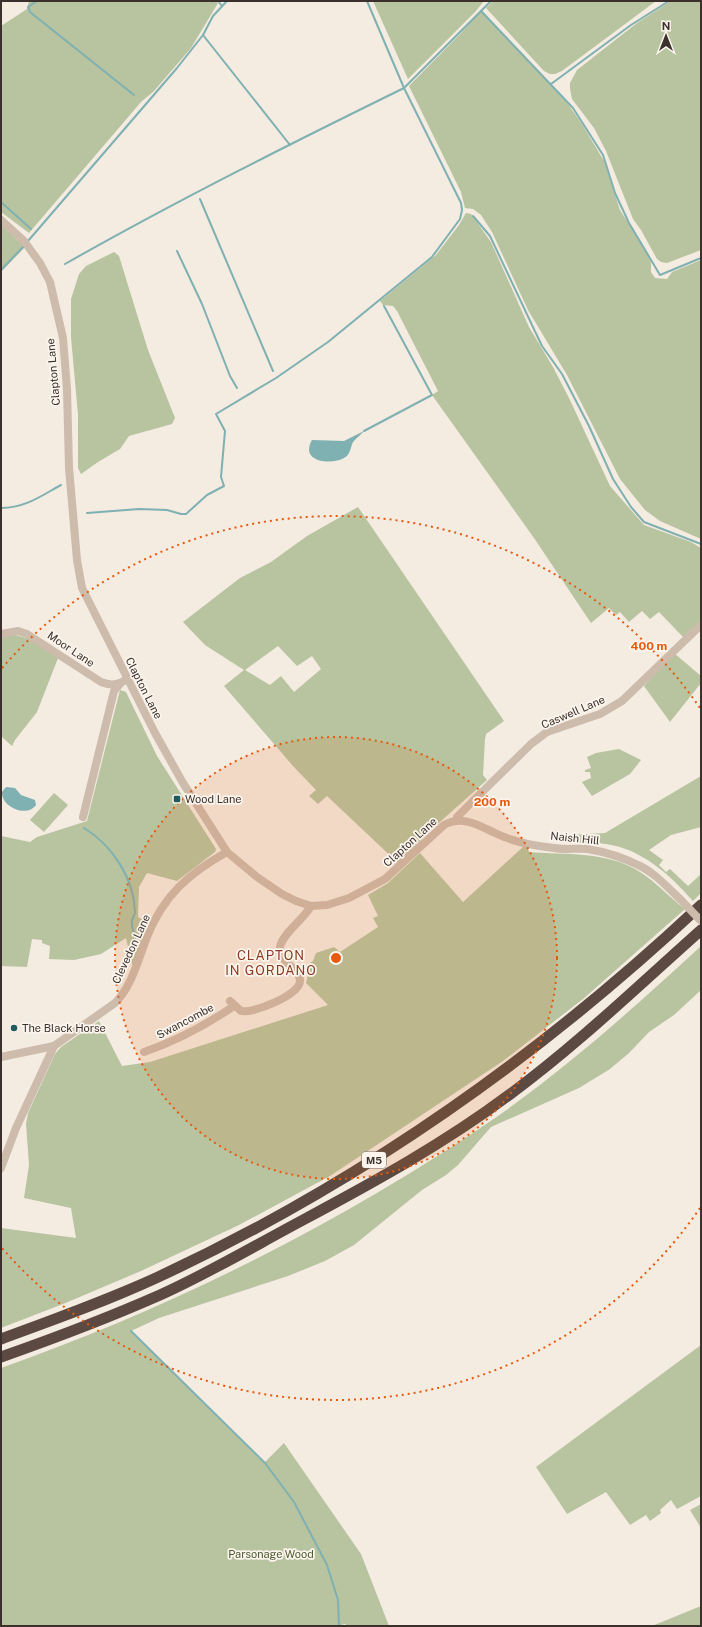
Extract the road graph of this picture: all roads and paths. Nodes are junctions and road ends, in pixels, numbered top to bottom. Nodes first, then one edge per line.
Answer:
1 (1, 220) edge
2 (701, 625) edge
3 (1, 634) edge
4 (124, 682) junction
5 (83, 817) dead end
6 (457, 821) junction
7 (227, 852) junction
8 (701, 905) edge
9 (311, 906) junction
10 (701, 921) edge
11 (701, 930) edge
12 (54, 1046) junction
13 (144, 1052) dead end
14 (1, 1057) edge
15 (1, 1168) edge
16 (1, 1339) edge
17 (1, 1357) edge

1 - 4 street, Clapton Lane
2 - 6 street, Caswell Lane
3 - 4 street, Moor Lane
4 - 5 street
4 - 7 street, Clapton Lane
6 - 9 street, Clapton Lane
6 - 10 street, Naish Hill, bridge
7 - 9 street, Clapton Lane
7 - 12 street, Clevedon Lane
8 - 16 highway, M5
9 - 13 street, Swancombe
11 - 17 highway, M5
12 - 14 street, Clevedon Lane
12 - 15 street

